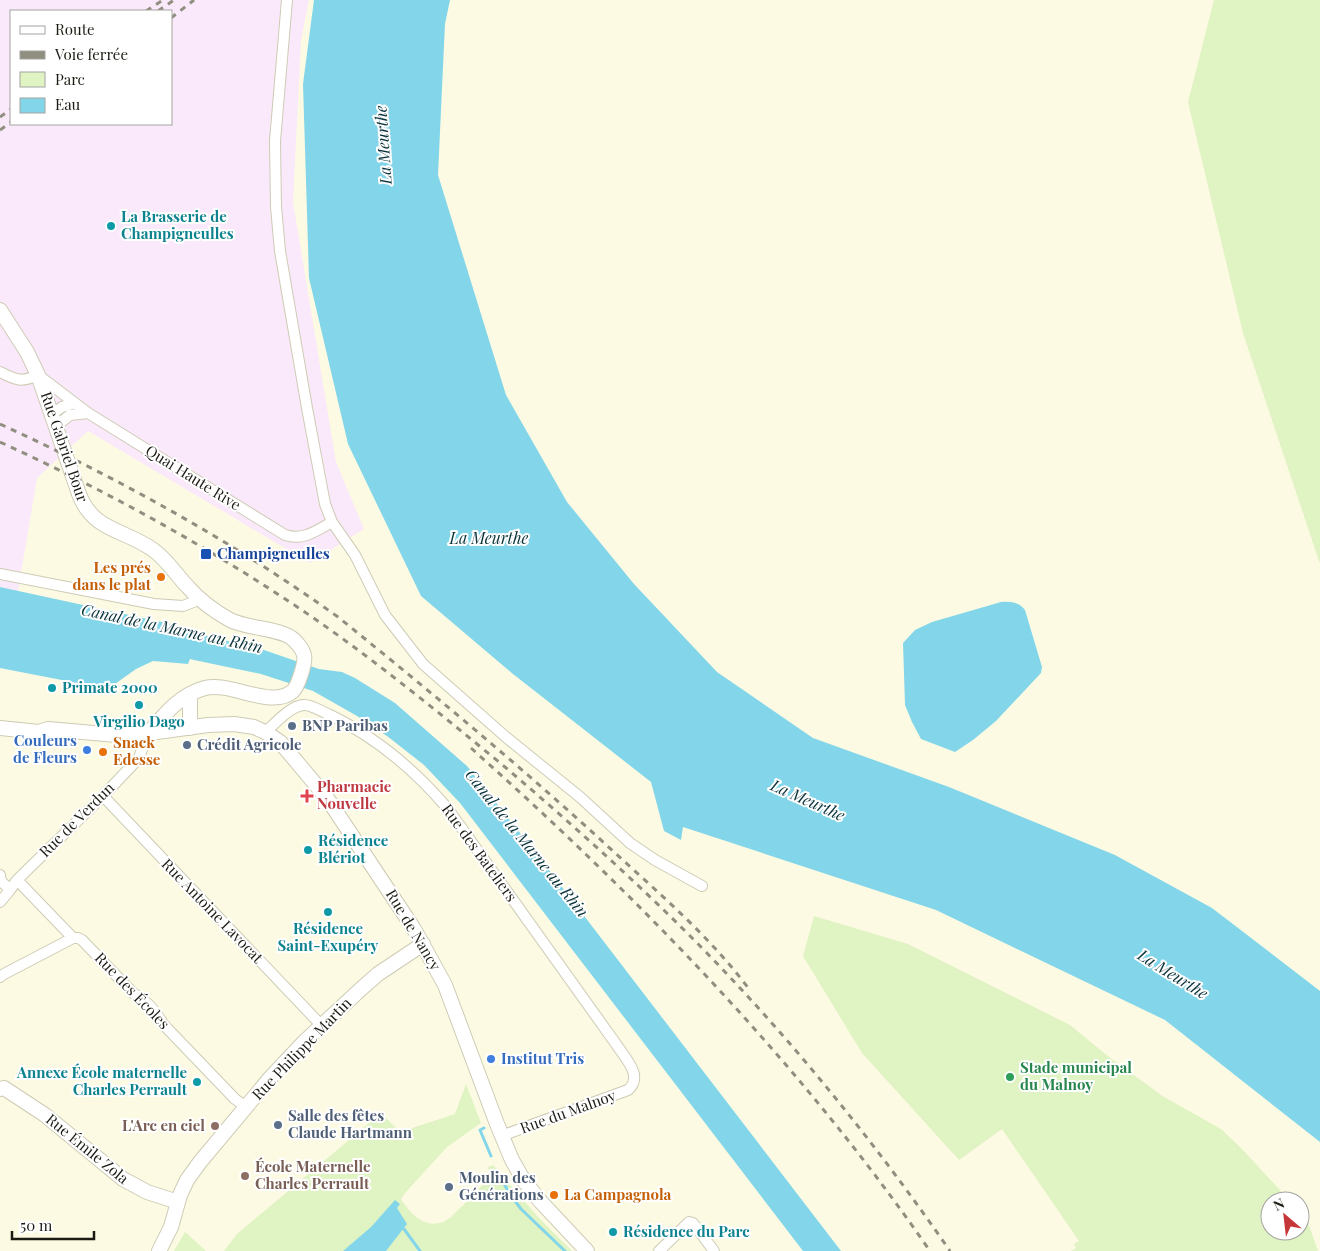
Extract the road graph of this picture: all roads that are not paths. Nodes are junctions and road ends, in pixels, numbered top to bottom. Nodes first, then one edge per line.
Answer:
1 (287, 0) edge
2 (0, 310) edge
3 (0, 372) edge
4 (38, 375) junction
5 (75, 403) junction
6 (88, 413) junction
7 (54, 420) junction
8 (332, 522) junction
9 (0, 574) edge
10 (201, 600) junction
11 (190, 695) junction
12 (0, 720) edge
13 (0, 728) edge
14 (190, 728) junction
15 (48, 729) junction
16 (265, 732) junction
17 (147, 735) junction
18 (103, 796) junction
19 (0, 875) edge
20 (16, 880) junction
21 (702, 886) dead end
22 (10, 890) junction
23 (0, 902) edge
24 (73, 938) junction
25 (423, 944) junction
26 (0, 977) edge
27 (322, 1026) junction
28 (633, 1086) joint
29 (0, 1089) edge
30 (246, 1107) junction
31 (501, 1136) junction
32 (178, 1202) junction
33 (159, 1251) edge
34 (587, 1251) edge
35 (659, 1251) edge
36 (714, 1251) edge

1 - 8 street
2 - 4 main road, Rue Gabriel Bour
3 - 4 street
4 - 5 street, Quai Haute Rive
4 - 7 main road, Rue Gabriel Bour
5 - 6 street, Quai Haute Rive
5 - 7 street
6 - 7 street
6 - 8 street, Quai Haute Rive
7 - 10 main road, Rue Gabriel Bour
8 - 21 street
9 - 10 street
10 - 11 main road, Rue Gabriel Bour
11 - 14 main road
11 - 17 main road, Rue Gabriel Bour
12 - 15 main road
13 - 15 main road
14 - 16 main road, Rue de Nancy
14 - 17 main road, Rue de Nancy
15 - 17 main road, Rue de Nancy
16 - 25 main road, Rue de Nancy
16 - 28 street, Rue des Bateliers
17 - 18 street, Rue de Verdun
18 - 20 street, Rue de Verdun
18 - 27 street, Rue Antoine Lavocat
19 - 22 street
20 - 22 street, Rue de Verdun
20 - 24 street, Rue des Écoles
22 - 23 street, Rue de Verdun
24 - 26 street
24 - 30 street, Rue des Écoles
25 - 27 main road, Rue Philippe Martin
25 - 31 main road, Rue de Nancy
27 - 30 main road, Rue Philippe Martin
28 - 31 street, Rue du Malnoy
29 - 32 main road, Rue Émile Zola
30 - 32 main road, Rue Philippe Martin
31 - 34 main road, Rue de Nancy
32 - 33 main road, Rue Philippe Martin
35 - 36 street

